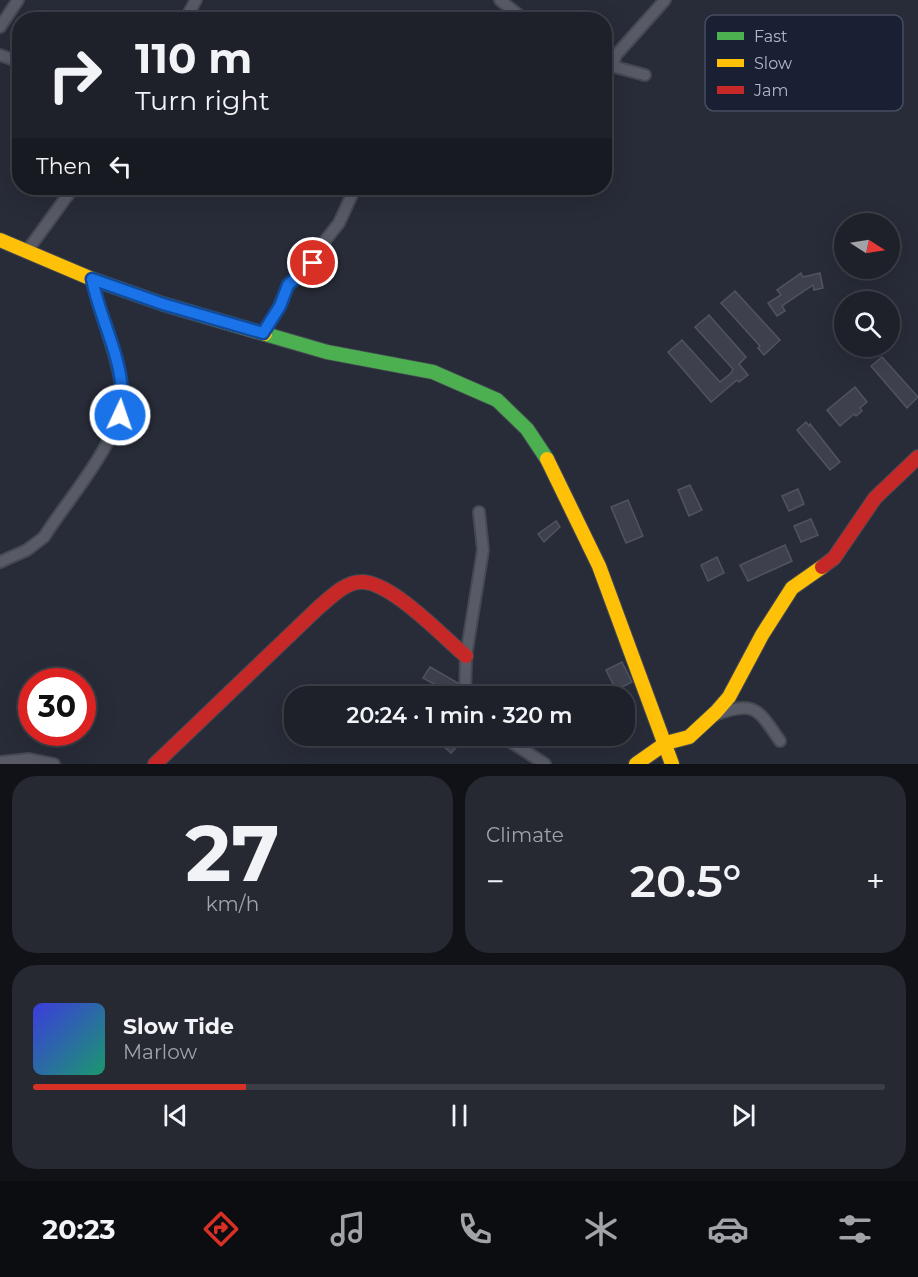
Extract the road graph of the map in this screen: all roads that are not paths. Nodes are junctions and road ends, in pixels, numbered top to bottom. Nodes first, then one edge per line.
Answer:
1 (18, 0) edge
2 (500, 0) edge
3 (665, 0) edge
4 (515, 12) edge
5 (0, 27) edge
6 (612, 60) edge
7 (612, 65) edge
8 (645, 75) dead end
9 (68, 195) edge
10 (352, 195) edge
11 (0, 240) edge
12 (27, 251) junction
13 (92, 279) junction
14 (263, 333) junction
15 (918, 457) edge
16 (479, 512) dead end
17 (0, 562) edge
18 (466, 656) junction
19 (465, 686) edge
20 (712, 717) junction
21 (780, 741) dead end
22 (666, 743) junction
23 (517, 746) edge
24 (0, 762) edge
25 (54, 764) edge
26 (155, 764) edge
27 (545, 764) edge
28 (636, 764) edge
29 (672, 764) edge

1 - 5 street
2 - 4 street
3 - 6 street
7 - 8 street
9 - 12 street
10 - 14 street
11 - 12 street
12 - 13 street
13 - 14 street
13 - 17 street
14 - 22 street
15 - 20 street
16 - 18 street
18 - 19 street
18 - 26 street
20 - 21 street
20 - 22 street
22 - 28 street
22 - 29 street
23 - 27 street
24 - 25 street

